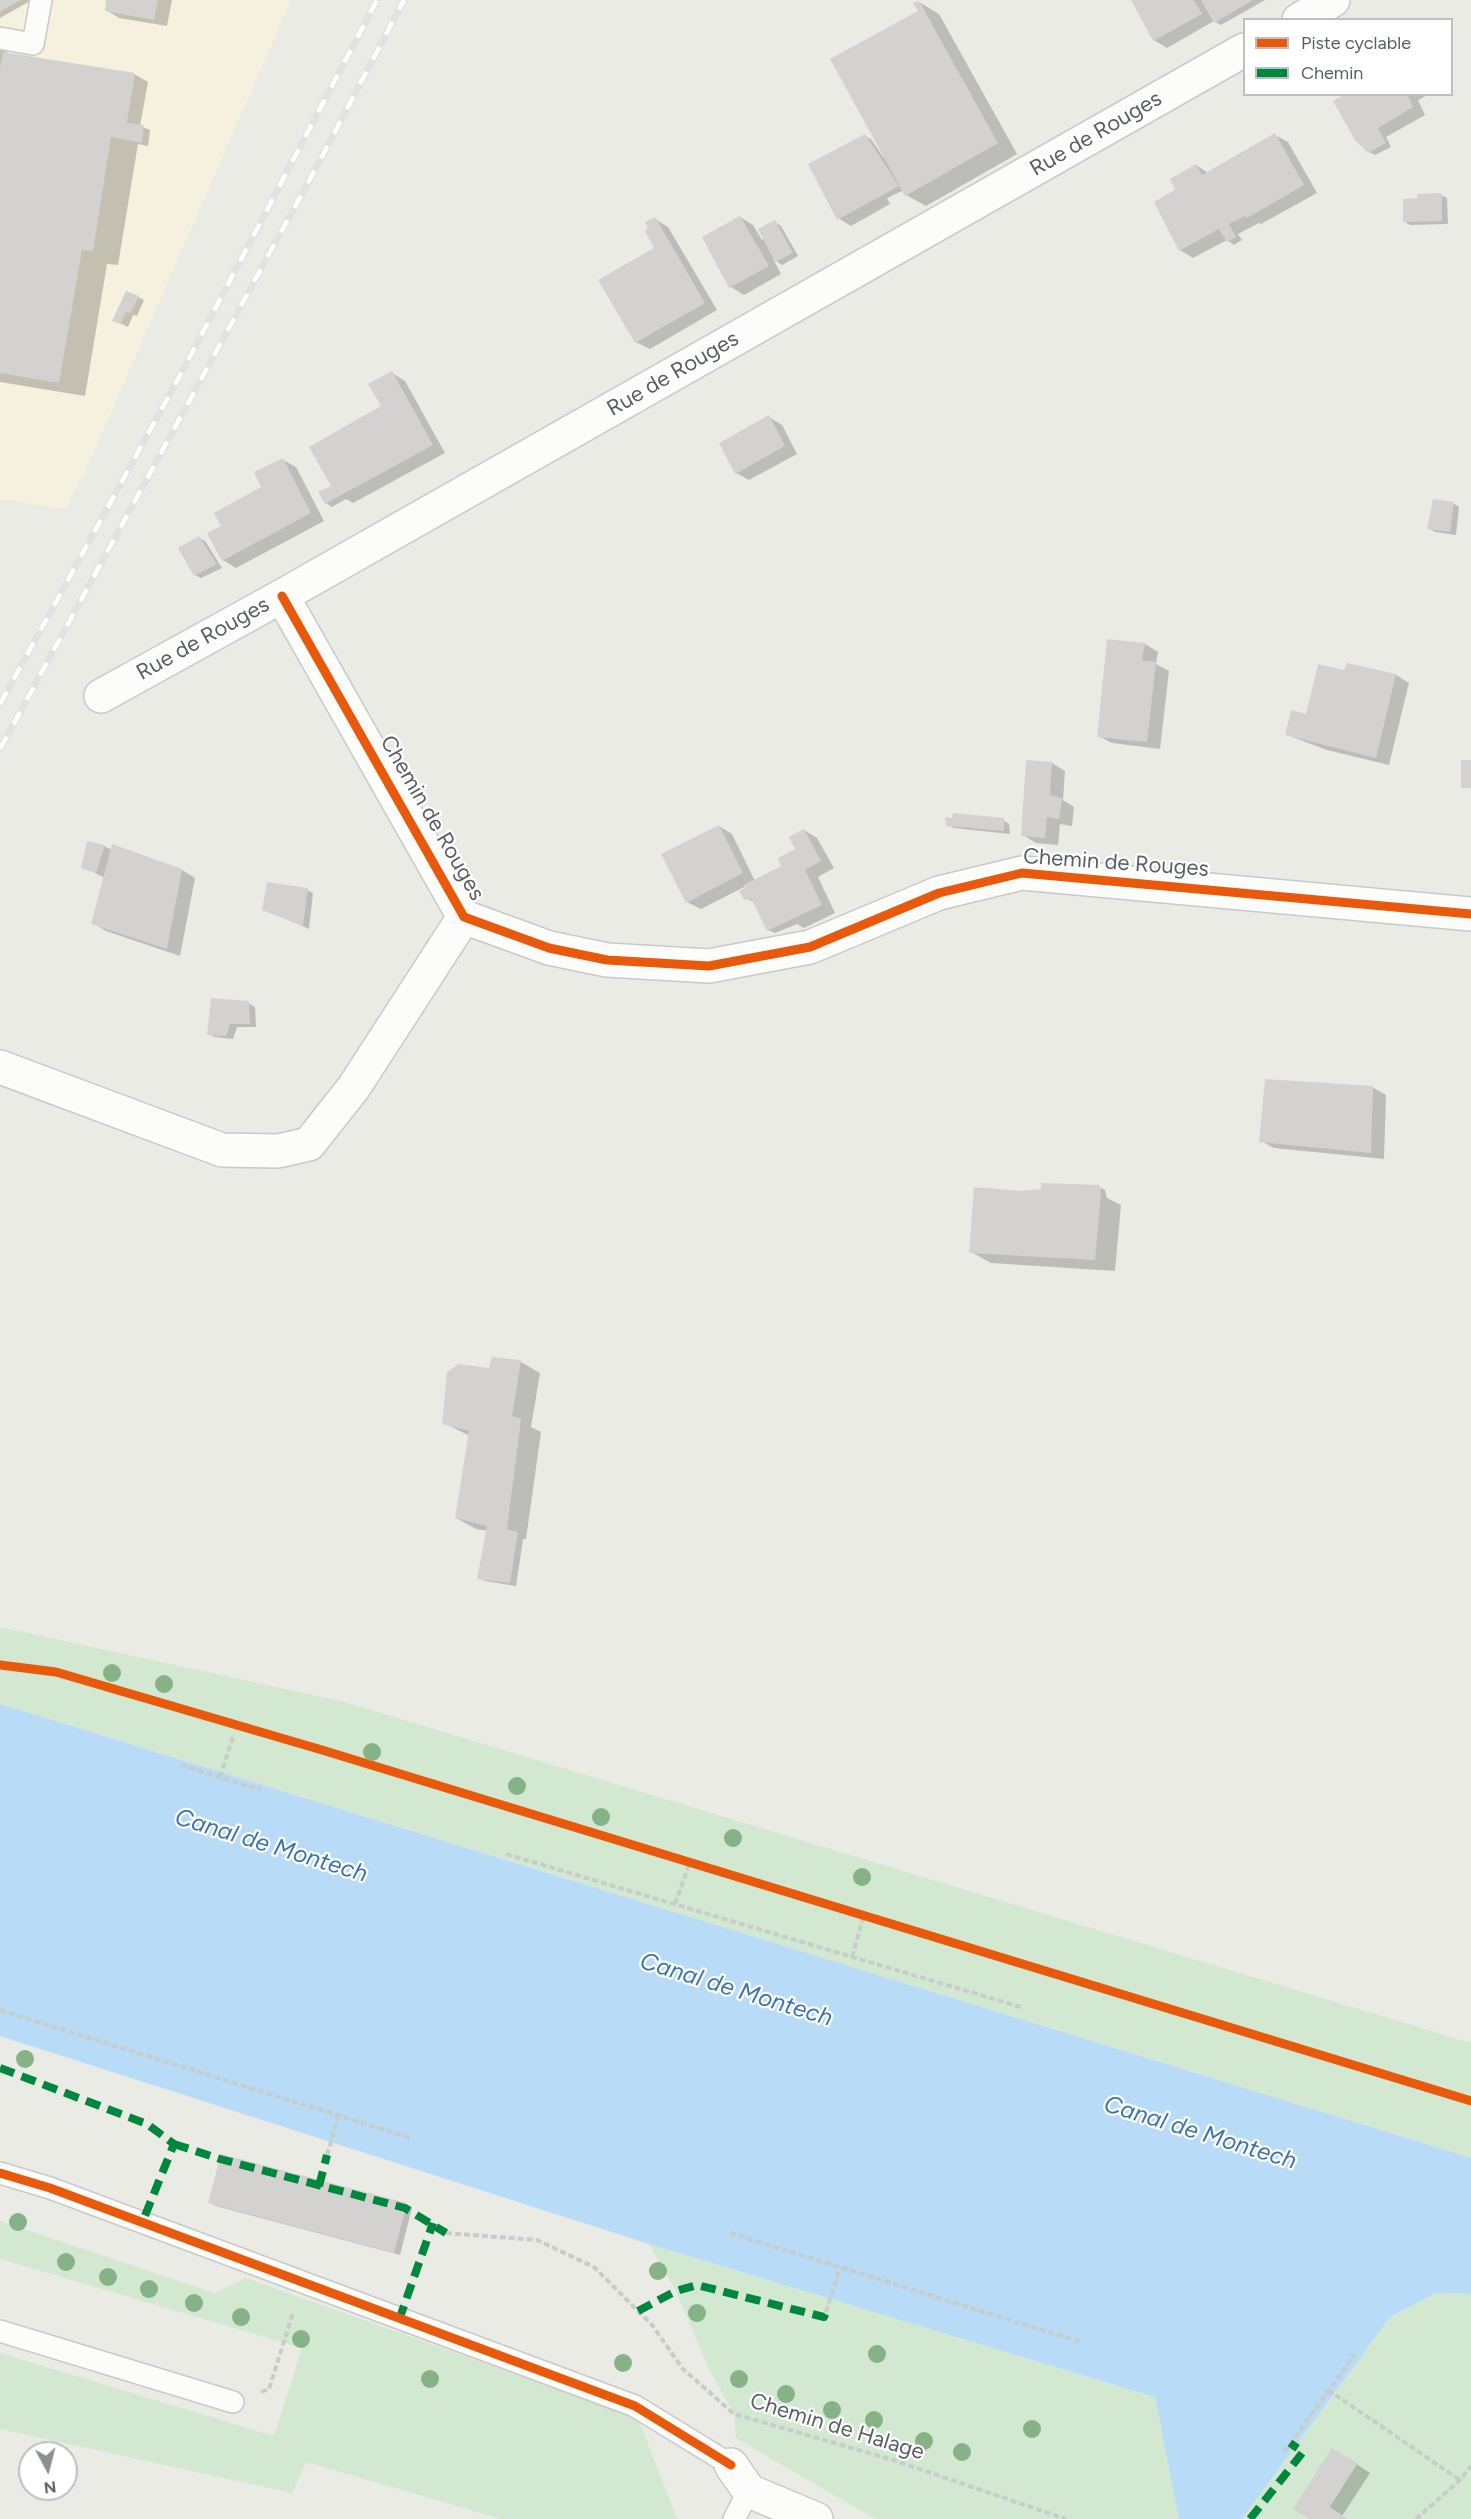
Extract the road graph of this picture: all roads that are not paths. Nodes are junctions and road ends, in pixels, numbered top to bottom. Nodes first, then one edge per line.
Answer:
1 (40, 0) edge
2 (1333, 0) edge
3 (1302, 18) edge
4 (0, 38) edge
5 (1243, 51) edge
6 (282, 596) junction
7 (101, 696) dead end
8 (1471, 914) edge
9 (464, 917) junction
10 (0, 1067) edge
11 (0, 2173) edge
12 (0, 2331) edge
13 (233, 2402) road end
14 (738, 2492) edge
15 (816, 2519) edge

1 - 4 lane
2 - 3 street
5 - 6 street, Rue de Rouges
6 - 7 street, Rue de Rouges
6 - 9 street, Chemin de Rouges
8 - 9 street, Chemin de Rouges
9 - 10 street
11 - 14 lane
12 - 13 lane
14 - 15 street

